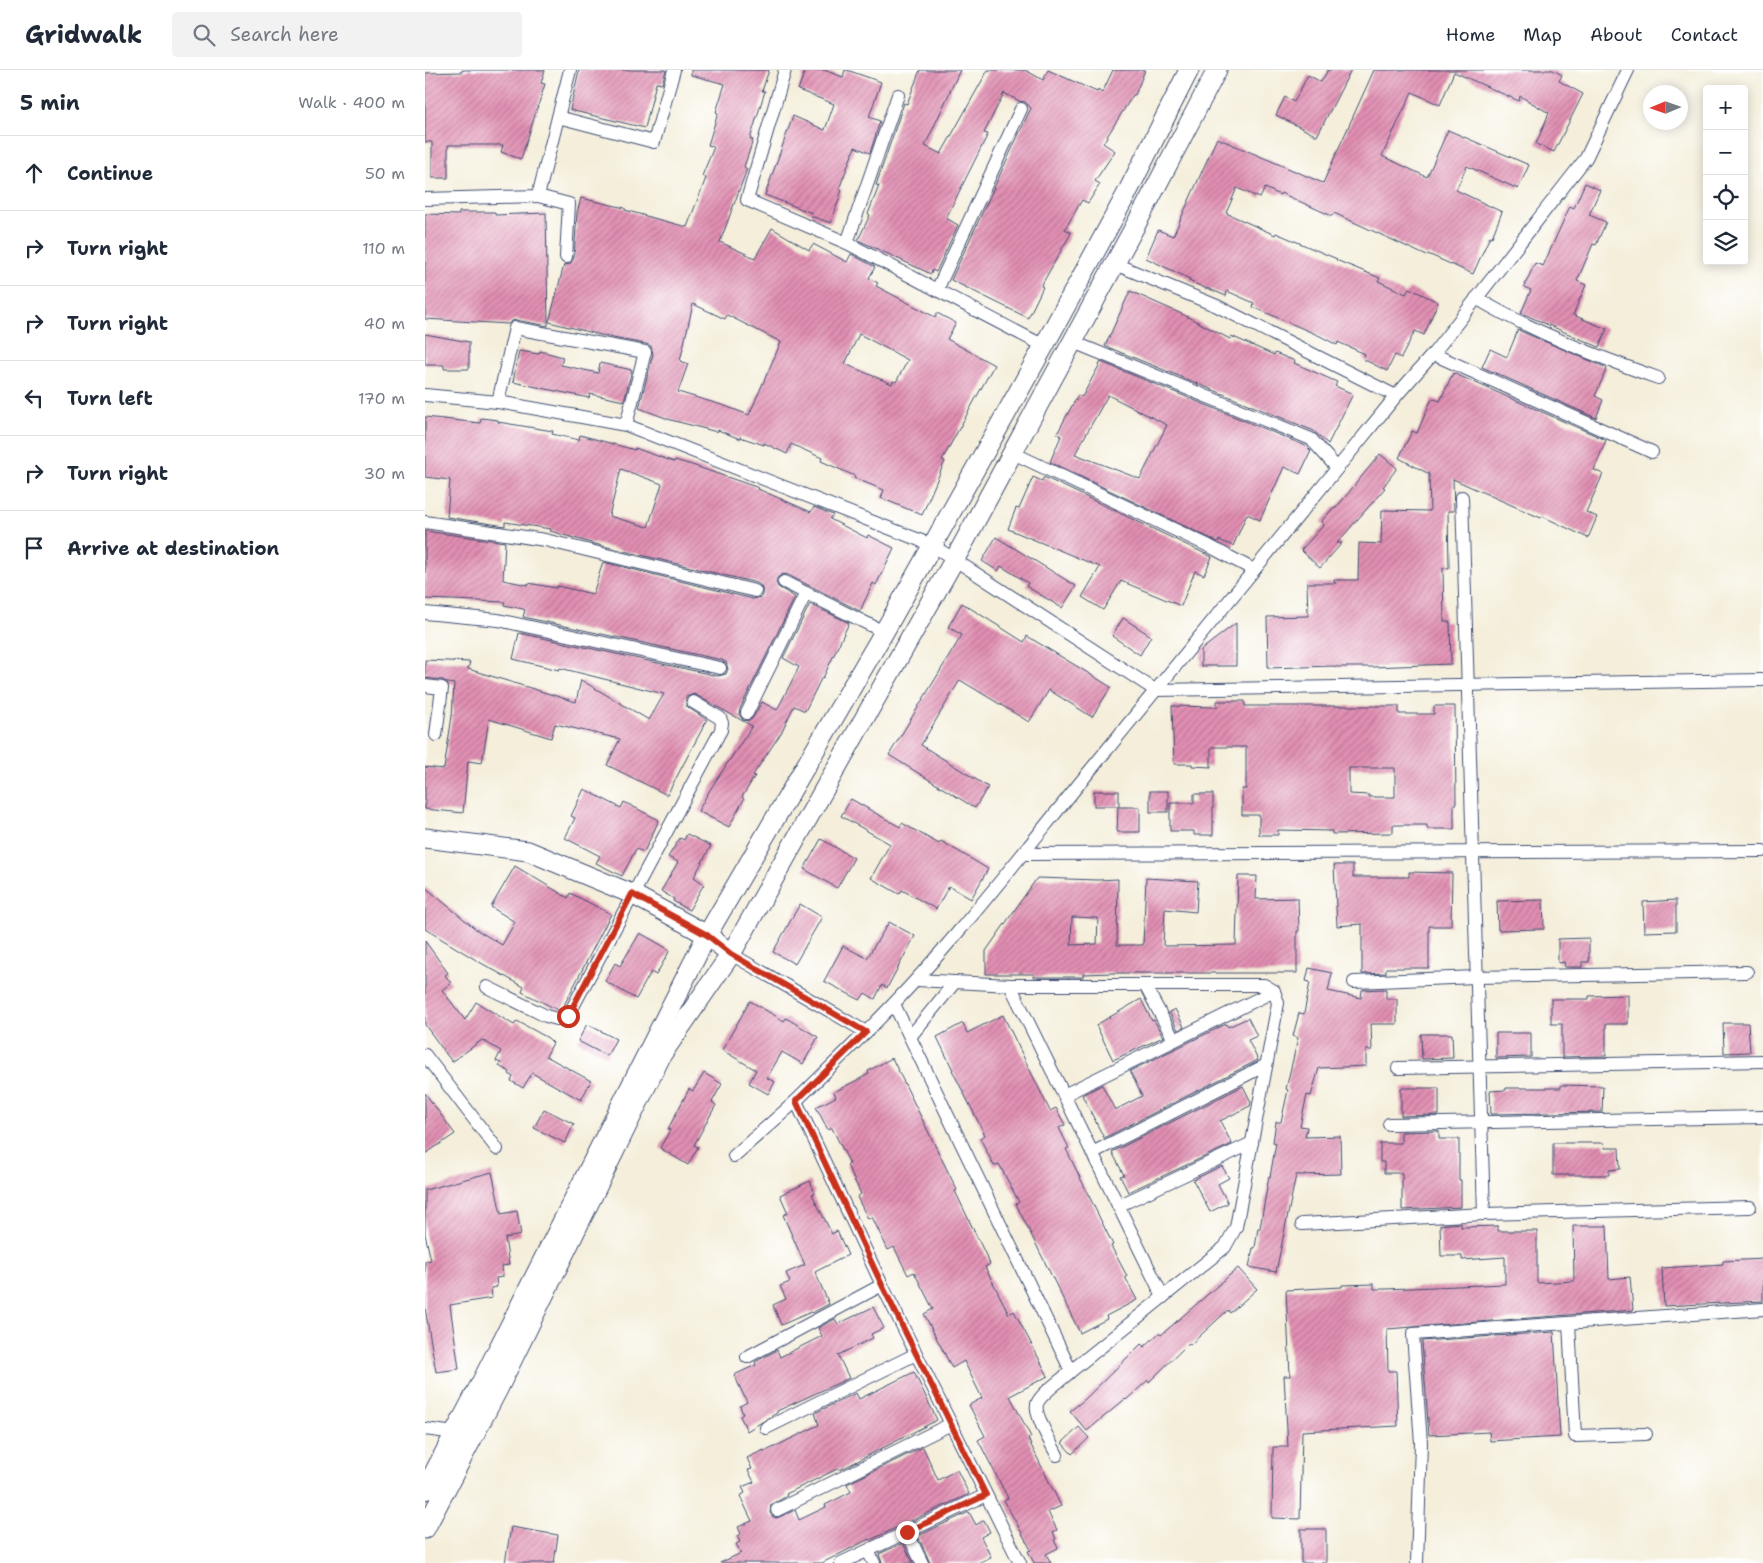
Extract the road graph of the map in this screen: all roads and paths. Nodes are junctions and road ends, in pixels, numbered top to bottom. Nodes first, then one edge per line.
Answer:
1 (570, 70) edge
2 (673, 70) edge
3 (785, 70) edge
4 (1189, 70) edge
5 (1217, 70) edge
6 (1628, 70) edge
7 (898, 95) dead end
8 (1021, 109) dead end
9 (558, 117) junction
10 (538, 196) junction
11 (425, 198) edge
12 (847, 243) junction
13 (566, 258) dead end
14 (1115, 264) junction
15 (937, 290) junction
16 (1475, 298) junction
17 (1073, 342) junction
18 (1044, 346) junction
19 (1433, 354) junction
20 (1658, 378) dead end
21 (425, 395) edge
22 (1396, 396) junction
23 (498, 402) junction
24 (626, 425) junction
25 (1652, 452) dead end
26 (1013, 453) junction
27 (1337, 468) junction
28 (1462, 497) dead end
29 (425, 522) edge
30 (932, 546) junction
31 (955, 560) junction
32 (1254, 570) junction
33 (784, 582) dead end
34 (755, 591) dead end
35 (806, 593) junction
36 (425, 613) edge
37 (883, 632) junction
38 (720, 668) dead end
39 (1763, 680) edge
40 (1468, 685) junction
41 (425, 686) edge
42 (1155, 690) junction
43 (693, 702) dead end
44 (747, 713) dead end
45 (436, 735) dead end
46 (425, 838) edge
47 (1763, 851) edge
48 (1473, 852) junction
49 (1023, 854) junction
50 (632, 894) junction
51 (707, 935) junction
52 (731, 954) junction
53 (1747, 972) dead end
54 (1476, 977) junction
55 (917, 980) junction
56 (955, 982) junction
57 (1354, 982) dead end
58 (1010, 985) junction
59 (1145, 985) junction
60 (487, 986) dead end
61 (1274, 991) junction
62 (894, 1004) junction
63 (866, 1032) junction
64 (910, 1037) junction
65 (1174, 1040) junction
66 (425, 1055) edge
67 (1763, 1062) edge
68 (1266, 1065) junction
69 (1479, 1066) junction
70 (1398, 1068) dead end
71 (1064, 1094) junction
72 (796, 1101) junction
73 (1763, 1117) edge
74 (1481, 1123) junction
75 (1389, 1124) dead end
76 (1252, 1142) junction
77 (497, 1149) dead end
78 (1092, 1153) junction
79 (734, 1156) dead end
80 (1118, 1206) junction
81 (1749, 1207) dead end
82 (1484, 1214) junction
83 (1302, 1224) dead end
84 (882, 1285) junction
85 (1163, 1297) junction
86 (1763, 1309) edge
87 (1569, 1323) junction
88 (916, 1354) junction
89 (747, 1358) dead end
90 (1071, 1371) junction
91 (951, 1424) junction
92 (766, 1428) dead end
93 (425, 1429) edge
94 (455, 1433) junction
95 (1646, 1434) dead end
96 (1057, 1455) dead end
97 (425, 1490) edge
98 (986, 1495) junction
99 (777, 1510) dead end
100 (425, 1529) edge
101 (907, 1532) junction
102 (868, 1550) junction
103 (841, 1563) edge
104 (873, 1563) edge
105 (922, 1563) edge
106 (1020, 1563) edge
107 (1417, 1563) edge

1 - 9 street
2 - 9 street
3 - 12 street
4 - 18 street
5 - 14 street
6 - 16 street
7 - 12 street
8 - 15 street
9 - 10 street
10 - 11 street
10 - 13 street
12 - 15 street
14 - 17 street
14 - 22 street
15 - 18 street
16 - 19 street
16 - 20 street
17 - 26 street
17 - 27 street
18 - 30 street
19 - 22 street
19 - 25 street
21 - 23 street
22 - 27 street
23 - 24 street
23 - 24 street
24 - 30 street
26 - 31 street
26 - 32 street
27 - 32 street
28 - 40 street
29 - 34 street
30 - 31 street
30 - 37 street
31 - 42 street
31 - 52 street
32 - 42 street
33 - 35 street
35 - 37 street
35 - 44 street
36 - 38 street
37 - 51 street
39 - 40 street
40 - 42 street
40 - 48 street
41 - 45 street
42 - 49 street
43 - 50 street
46 - 50 street
47 - 48 street
48 - 49 street
48 - 54 street
49 - 55 street
50 - 51 street
50 - 60 street
51 - 52 street
51 - 94 street
52 - 63 street
52 - 100 street
53 - 54 street
54 - 57 street
54 - 69 street
55 - 56 street
55 - 62 street
56 - 58 street
56 - 64 street
58 - 59 street
58 - 71 street
59 - 61 street
59 - 65 street
61 - 65 street
61 - 68 street
62 - 63 street
62 - 64 street
63 - 72 street
64 - 90 street
65 - 71 street
66 - 77 street
67 - 69 street
68 - 76 street
68 - 78 street
69 - 70 street
69 - 74 street
71 - 78 street
72 - 79 street
72 - 84 street
73 - 74 street
74 - 75 street
74 - 82 street
76 - 80 street
76 - 85 street
78 - 80 street
80 - 85 street
81 - 82 street
82 - 83 street
84 - 88 street
84 - 89 street
85 - 90 street
86 - 87 street
87 - 95 street
87 - 107 street
88 - 91 street
88 - 92 street
90 - 96 street
91 - 98 street
91 - 99 street
93 - 94 street
94 - 97 street
98 - 101 street
98 - 106 street
101 - 102 street
101 - 105 street
102 - 103 street
102 - 104 street

